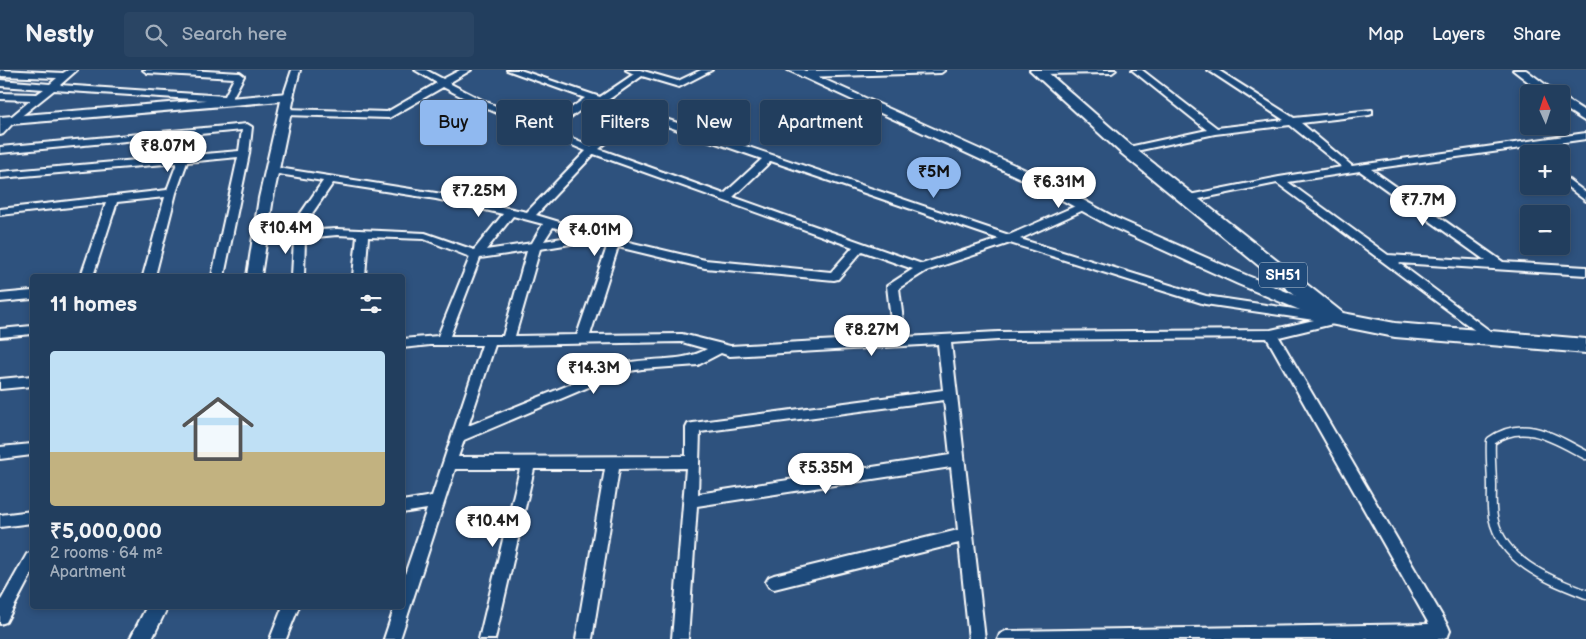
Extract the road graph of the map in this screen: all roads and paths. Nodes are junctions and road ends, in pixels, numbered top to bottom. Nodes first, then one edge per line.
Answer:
1 (147, 70) edge
2 (296, 70) edge
3 (419, 70) edge
4 (438, 70) edge
5 (467, 70) edge
6 (512, 70) edge
7 (630, 70) edge
8 (708, 70) edge
9 (941, 70) edge
10 (1112, 70) edge
11 (1136, 70) edge
12 (1212, 70) edge
13 (1519, 70) edge
14 (1038, 71) edge
15 (0, 72) edge
16 (798, 72) edge
17 (69, 73) edge
18 (241, 73) edge
19 (641, 73) junction
20 (0, 83) edge
21 (443, 83) junction
22 (1540, 85) edge
23 (53, 86) junction
24 (0, 96) edge
25 (39, 97) junction
26 (288, 97) junction
27 (597, 98) junction
28 (603, 100) edge
29 (227, 101) junction
30 (1570, 106) edge
31 (497, 110) edge
32 (285, 112) junction
33 (1368, 112) dead end
34 (572, 113) edge
35 (1586, 118) edge
36 (6, 120) edge
37 (668, 121) edge
38 (1292, 122) junction
39 (1216, 131) junction
40 (0, 132) edge
41 (1586, 136) edge
42 (572, 141) edge
43 (598, 145) edge
44 (1525, 145) edge
45 (1520, 146) edge
46 (0, 150) edge
47 (592, 150) junction
48 (1127, 150) junction
49 (244, 154) junction
50 (770, 156) junction
51 (183, 159) junction
52 (1361, 167) junction
53 (1350, 169) junction
54 (272, 170) junction
55 (0, 175) edge
56 (330, 179) junction
57 (1279, 180) junction
58 (1570, 185) edge
59 (170, 193) junction
60 (724, 198) junction
61 (1189, 198) junction
62 (1586, 198) edge
63 (113, 199) junction
64 (1084, 206) junction
65 (0, 212) edge
66 (510, 212) junction
67 (529, 216) junction
68 (550, 222) junction
69 (363, 233) junction
70 (296, 235) junction
71 (595, 236) junction
72 (260, 238) junction
73 (1010, 239) junction
74 (614, 242) junction
75 (536, 246) junction
76 (860, 246) junction
77 (476, 255) junction
78 (1384, 258) junction
79 (1500, 265) junction
80 (922, 268) junction
81 (1586, 271) edge
82 (88, 274) edge
83 (150, 274) edge
84 (218, 274) edge
85 (254, 274) edge
86 (298, 274) edge
87 (358, 274) edge
88 (30, 295) edge
89 (0, 298) edge
90 (1337, 319) junction
91 (30, 330) edge
92 (0, 333) edge
93 (1271, 334) junction
94 (1492, 337) junction
95 (582, 339) junction
96 (944, 339) junction
97 (490, 340) junction
98 (508, 340) junction
99 (442, 341) junction
100 (900, 342) junction
101 (405, 344) edge
102 (1586, 346) edge
103 (720, 348) junction
104 (30, 380) edge
105 (0, 384) edge
106 (950, 394) junction
107 (459, 436) junction
108 (30, 450) edge
109 (0, 453) edge
110 (1586, 456) edge
111 (957, 460) junction
112 (693, 462) junction
113 (450, 463) junction
114 (528, 463) junction
115 (613, 463) junction
116 (690, 501) junction
117 (437, 502) junction
118 (405, 507) edge
119 (30, 517) edge
120 (0, 521) edge
121 (965, 535) junction
122 (30, 563) edge
123 (774, 582) dead end
124 (1586, 594) edge
125 (405, 599) edge
126 (157, 609) edge
127 (290, 609) edge
128 (402, 609) edge
129 (0, 617) edge
130 (1444, 635) edge
131 (1366, 636) edge
132 (142, 639) edge
133 (278, 639) edge
134 (392, 639) edge
135 (486, 639) edge
136 (584, 639) edge
137 (680, 639) edge
138 (977, 639) edge
139 (1006, 639) edge
140 (1018, 639) edge

1 - 18 street
2 - 26 street
3 - 4 street
3 - 21 street
5 - 21 street
6 - 27 street
7 - 19 street
8 - 19 street
9 - 16 street
10 - 14 street
11 - 39 street
12 - 38 street
13 - 22 street
14 - 48 main road, SH51
15 - 17 street
16 - 64 street
17 - 23 street
18 - 29 street
19 - 27 street
20 - 23 street
21 - 31 street
21 - 32 street
23 - 25 street
23 - 29 street
24 - 25 street
25 - 36 street
26 - 29 street
26 - 32 street
27 - 28 street
27 - 34 street
29 - 36 street
30 - 35 street
32 - 54 street
33 - 38 street
36 - 40 street
37 - 50 street
38 - 39 street
38 - 53 street
39 - 48 street
41 - 44 street
42 - 47 street
43 - 47 street
45 - 52 street
46 - 49 street
47 - 60 street
47 - 67 street
48 - 61 main road, SH51
49 - 51 street
49 - 84 street
50 - 60 street
50 - 73 street
51 - 55 street
51 - 59 street
52 - 53 street
52 - 79 street
53 - 57 street
54 - 56 street
54 - 72 street
56 - 66 street
56 - 70 street
57 - 61 street
57 - 78 street
58 - 62 street
59 - 63 street
59 - 83 street
60 - 76 street
61 - 90 main road, SH51
63 - 65 street
63 - 82 street
64 - 73 street
64 - 90 street
66 - 67 street
66 - 77 street
67 - 68 street
68 - 71 street
68 - 75 street
69 - 70 street
69 - 77 street
69 - 87 street
70 - 72 street
70 - 86 street
71 - 74 street
71 - 75 street
72 - 85 street
73 - 80 street
73 - 90 street
74 - 76 street
74 - 95 street
75 - 77 street
75 - 98 street
76 - 80 street
77 - 99 street
78 - 79 street
78 - 94 street
79 - 81 street
80 - 100 street
88 - 89 street
90 - 93 street
90 - 94 main road, SH51
91 - 92 street
93 - 96 street
93 - 130 street
94 - 102 main road, SH51
95 - 98 street
95 - 103 street
96 - 100 street
96 - 106 street
97 - 98 street
97 - 99 street
97 - 107 street
99 - 101 street
100 - 103 street
103 - 107 street
104 - 105 street
106 - 111 street
106 - 112 street
107 - 113 street
108 - 109 street
110 - 124 lane
111 - 116 street
111 - 121 street
112 - 115 street
112 - 116 street
113 - 114 street
113 - 117 street
114 - 115 street
114 - 135 street
115 - 136 street
116 - 137 street
117 - 118 street
117 - 125 street
119 - 120 street
121 - 123 street
121 - 138 street
122 - 129 street
126 - 132 street
127 - 133 street
128 - 134 street
130 - 131 street
131 - 140 street
139 - 140 street

